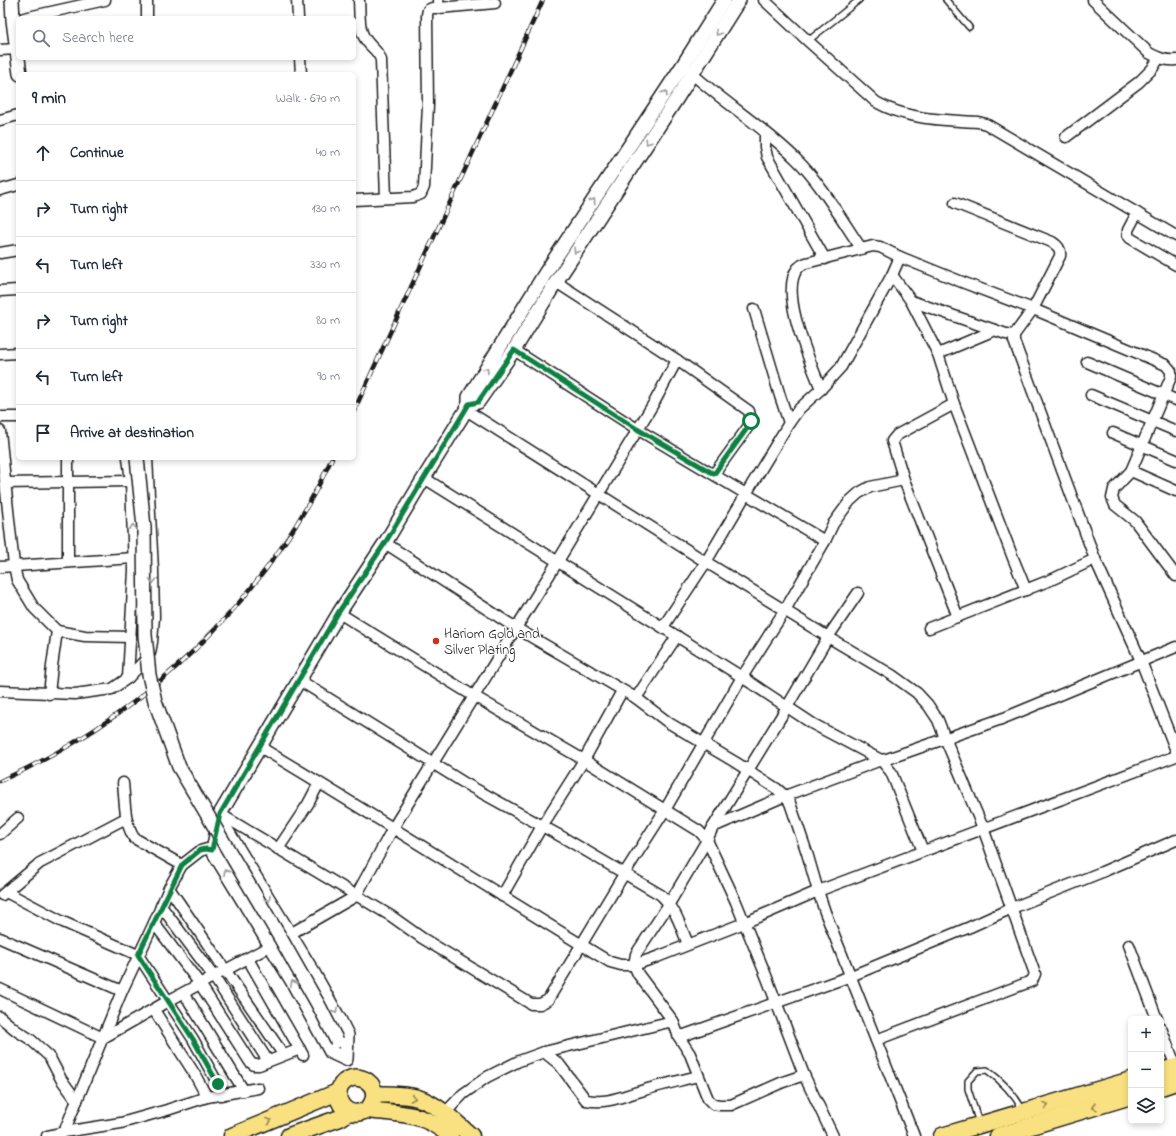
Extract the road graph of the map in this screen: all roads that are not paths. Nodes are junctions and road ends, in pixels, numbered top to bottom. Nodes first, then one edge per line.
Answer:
1 (12, 0) edge
2 (105, 0) edge
3 (147, 0) edge
4 (297, 0) edge
5 (359, 0) edge
6 (724, 0) edge
7 (739, 0) edge
8 (764, 0) edge
9 (859, 0) edge
10 (946, 0) edge
11 (1093, 0) edge
12 (495, 3) dead end
13 (439, 4) edge
14 (17, 16) edge
15 (32, 16) edge
16 (147, 16) edge
17 (298, 16) edge
18 (969, 27) dead end
19 (808, 41) junction
20 (16, 49) edge
21 (0, 50) edge
22 (1159, 58) junction
23 (18, 60) edge
24 (300, 60) edge
25 (1176, 60) edge
26 (688, 69) junction
27 (20, 72) edge
28 (301, 72) edge
29 (16, 116) edge
30 (0, 120) edge
31 (765, 132) junction
32 (1066, 137) dead end
33 (16, 186) edge
34 (0, 190) edge
35 (386, 198) junction
36 (356, 200) edge
37 (955, 203) dead end
38 (1137, 213) junction
39 (1176, 236) edge
40 (861, 248) junction
41 (16, 250) edge
42 (0, 254) edge
43 (900, 257) junction
44 (825, 258) junction
45 (1176, 265) edge
46 (892, 275) junction
47 (556, 282) junction
48 (16, 290) edge
49 (0, 291) edge
50 (911, 302) junction
51 (754, 309) dead end
52 (1033, 309) junction
53 (995, 330) junction
54 (1014, 335) junction
55 (514, 350) junction
56 (16, 352) edge
57 (0, 354) edge
58 (938, 354) junction
59 (677, 360) junction
60 (1087, 362) dead end
61 (821, 389) junction
62 (1163, 394) junction
63 (1091, 395) dead end
64 (1176, 400) edge
65 (954, 404) junction
66 (468, 407) junction
67 (0, 417) edge
68 (16, 417) edge
69 (1152, 420) junction
70 (789, 423) junction
71 (637, 429) junction
72 (0, 431) edge
73 (1176, 431) edge
74 (1113, 433) dead end
75 (1141, 445) junction
76 (68, 460) edge
77 (128, 460) edge
78 (137, 460) edge
79 (147, 460) edge
80 (1176, 460) edge
81 (1130, 471) junction
82 (714, 474) junction
83 (424, 478) junction
84 (904, 480) junction
85 (68, 481) junction
86 (131, 481) junction
87 (5, 483) junction
88 (1176, 491) edge
89 (598, 493) junction
90 (746, 494) junction
91 (825, 541) junction
92 (385, 543) junction
93 (134, 558) junction
94 (1096, 559) junction
95 (558, 561) junction
96 (68, 562) junction
97 (706, 562) junction
98 (14, 565) junction
99 (0, 566) edge
100 (1176, 576) edge
101 (1026, 590) junction
102 (858, 593) dead end
103 (785, 610) junction
104 (338, 613) junction
105 (958, 617) junction
106 (663, 627) junction
107 (516, 628) junction
108 (929, 628) dead end
109 (57, 631) junction
110 (677, 636) junction
111 (131, 637) junction
112 (828, 637) junction
113 (1176, 647) edge
114 (1141, 661) junction
115 (742, 677) junction
116 (128, 678) junction
117 (300, 680) junction
118 (0, 691) edge
119 (622, 691) junction
120 (49, 694) junction
121 (474, 696) junction
122 (636, 698) junction
123 (787, 707) junction
124 (945, 738) junction
125 (704, 744) junction
126 (260, 747) junction
127 (1176, 751) edge
128 (1176, 756) edge
129 (584, 760) junction
130 (881, 760) junction
131 (433, 764) junction
132 (748, 770) junction
133 (123, 783) dead end
134 (319, 783) junction
135 (785, 796) junction
136 (664, 810) junction
137 (220, 816) junction
138 (18, 818) dead end
139 (126, 818) junction
140 (542, 826) junction
141 (713, 827) junction
142 (393, 828) junction
143 (983, 828) junction
144 (0, 834) edge
145 (707, 840) junction
146 (1176, 840) edge
147 (278, 849) junction
148 (212, 850) junction
149 (923, 851) junction
150 (182, 865) junction
151 (624, 874) junction
152 (170, 888) junction
153 (818, 891) junction
154 (3, 894) edge
155 (356, 896) junction
156 (502, 896) junction
157 (669, 904) junction
158 (161, 906) junction
159 (1012, 908) junction
160 (154, 923) junction
161 (744, 923) junction
162 (290, 934) junction
163 (0, 938) edge
164 (581, 944) junction
165 (688, 944) junction
166 (1128, 945) dead end
167 (263, 950) dead end
168 (138, 955) junction
169 (248, 959) junction
170 (634, 965) junction
171 (226, 970) junction
172 (850, 976) junction
173 (214, 977) junction
174 (200, 984) junction
175 (0, 989) edge
176 (122, 991) junction
177 (184, 993) junction
178 (168, 1001) junction
179 (776, 1002) junction
180 (154, 1010) junction
181 (1156, 1016) edge
182 (0, 1017) edge
183 (673, 1021) junction
184 (1164, 1036) edge
185 (678, 1037) junction
186 (103, 1038) junction
187 (876, 1040) junction
188 (544, 1052) junction
189 (283, 1054) junction
190 (346, 1059) junction
191 (268, 1061) junction
192 (1176, 1067) edge
193 (1164, 1070) edge
194 (804, 1075) junction
195 (698, 1076) junction
196 (354, 1078) junction
197 (1128, 1081) edge
198 (1176, 1082) edge
199 (1164, 1086) edge
200 (258, 1088) dead end
201 (244, 1091) junction
202 (338, 1092) junction
203 (375, 1094) junction
204 (222, 1095) junction
205 (206, 1097) junction
206 (1128, 1097) edge
207 (77, 1101) junction
208 (367, 1110) junction
209 (349, 1112) junction
210 (1023, 1112) junction
211 (445, 1113) junction
212 (979, 1124) junction
213 (64, 1132) junction
214 (47, 1136) edge
215 (232, 1136) edge
216 (289, 1136) edge
217 (450, 1136) edge
218 (471, 1136) edge
219 (833, 1136) edge
220 (914, 1136) edge
221 (942, 1136) edge
222 (998, 1136) edge

1 - 14 street
2 - 15 street
3 - 16 street
4 - 17 street
5 - 35 street
6 - 26 street
7 -> 26 street
8 - 19 street
9 - 19 lane
10 - 18 lane
11 - 22 street
12 - 13 street
13 - 35 street
19 - 38 street
20 - 21 street
22 - 25 street
22 - 32 street
23 - 27 street
24 - 28 street
26 - 31 street
26 -> 47 street
66 -> 26 street
29 - 30 street
31 - 40 street
31 - 44 street
33 - 34 street
35 - 36 street
37 - 52 street
38 - 39 street
38 - 45 street
40 - 43 street
40 - 44 street
41 - 42 street
43 - 46 street
43 - 52 street
44 - 61 street
46 - 50 street
46 - 61 street
47 - 55 street
47 - 59 street
48 - 49 street
50 - 53 street
50 - 58 street
51 - 70 street
52 - 54 street
52 - 62 street
53 - 54 street
53 - 58 street
54 - 94 street
55 - 66 street
55 - 71 street
56 - 57 street
58 - 65 street
59 - 71 street
59 - 82 street
60 - 62 street
61 - 70 street
62 - 64 street
62 - 69 street
63 - 69 street
65 - 84 street
65 - 101 street
66 - 83 street
66 - 89 street
67 - 68 street
69 - 73 street
69 - 75 street
70 - 90 street
71 - 82 street
71 - 89 street
72 - 87 street
74 - 75 street
75 - 80 street
75 - 81 street
76 - 85 street
77 - 86 street
78 - 190 street, bridge
79 -> 116 street
81 - 88 street
81 - 100 street
82 - 90 street
83 - 92 street
83 - 95 street
84 - 91 street
84 - 105 street
85 - 86 street
85 - 87 street
85 - 96 street
93 -> 86 street
87 - 98 street
89 - 95 street
89 - 97 street
90 - 91 street
90 - 97 street
91 - 103 street
92 - 104 street
92 - 107 street
93 - 96 street
93 - 111 street
94 - 101 street
94 - 114 street
95 - 106 street
95 - 107 street
96 - 98 street
97 - 103 street
97 - 106 street
98 - 99 street
98 - 109 street
101 - 105 street
102 - 112 street
103 - 112 street
103 - 115 street
104 - 117 street
104 - 121 street
105 - 108 street
106 - 110 street
107 - 119 street
107 - 121 street
109 - 111 street
109 - 120 street
110 - 115 street
110 - 122 street
111 - 116 street
112 - 123 street
112 - 124 street
113 - 114 street
114 - 124 street
114 - 127 street
115 - 123 street
115 - 125 street
116 - 120 street
117 - 126 street
117 - 131 street
118 - 120 street
119 - 122 street
119 - 129 street
121 - 129 street
121 - 131 street
122 - 125 street
123 - 130 street
123 - 132 street
124 - 130 street
124 - 143 street
125 - 132 street
125 - 136 street
126 - 134 street
126 - 137 street
128 - 143 street
129 - 136 street
129 - 140 street
130 - 135 street
130 - 149 street
131 - 140 street
131 - 142 street
132 - 135 street
132 - 141 street
133 - 139 street
134 - 142 street
134 - 147 street
135 - 141 street
135 - 153 street
136 - 145 street
136 - 151 street
137 - 147 street
137 - 148 street
137 -> 162 street
138 - 144 street
139 - 150 street
139 - 154 street
140 - 151 street
140 - 156 street
141 - 145 street
142 - 155 street
142 - 156 street
143 - 149 street
143 - 159 street
145 - 157 street
145 - 161 street
146 - 159 street
147 - 155 street
148 - 150 street
190 -> 148 street
149 - 153 street
150 - 152 street
151 - 157 street
151 - 164 street
152 - 158 street
152 - 171 street
153 - 161 street
153 - 172 street
154 - 168 street
155 - 162 street
155 - 164 street
156 - 164 street
157 - 165 street
157 - 170 street
158 - 160 street
158 - 173 street
159 - 172 street
159 - 187 street
160 - 168 street
160 - 174 street
161 - 165 street
161 - 179 street
162 -> 190 street
163 - 176 street
164 - 170 street
165 - 170 street
166 - 181 street
167 - 169 street
168 - 176 street
168 - 178 street
169 - 171 street
169 - 189 street
170 - 183 street
171 - 173 street
171 - 189 street
172 - 179 street
172 - 187 street
173 - 174 street
173 - 191 street
174 - 177 street
174 - 191 street
175 - 186 street
176 - 186 street
177 - 178 street
177 - 201 street
178 - 180 street
178 - 204 street
179 - 185 street
179 - 194 street
180 - 186 street
180 - 205 street
182 - 207 street
183 - 185 street
183 - 188 street
184 - 192 street
185 - 195 street
186 - 207 street
187 - 220 street
188 - 195 street
188 - 211 street
189 - 191 street
190 - 196 street
192 - 193 main road
194 - 195 street
194 - 219 street
196 - 202 main road
196 - 203 main road
210 -> 197 main road
198 - 199 main road
200 - 201 street
201 - 204 street
202 - 209 main road
215 -> 202 main road
203 - 208 main road
203 -> 211 main road
204 - 205 street
205 - 213 street
206 -> 222 main road
207 - 213 street
208 - 209 main road
208 - 217 main road
209 - 216 main road
210 - 212 main road
210 - 212 lane
211 - 218 main road
212 - 221 main road
213 - 214 street

